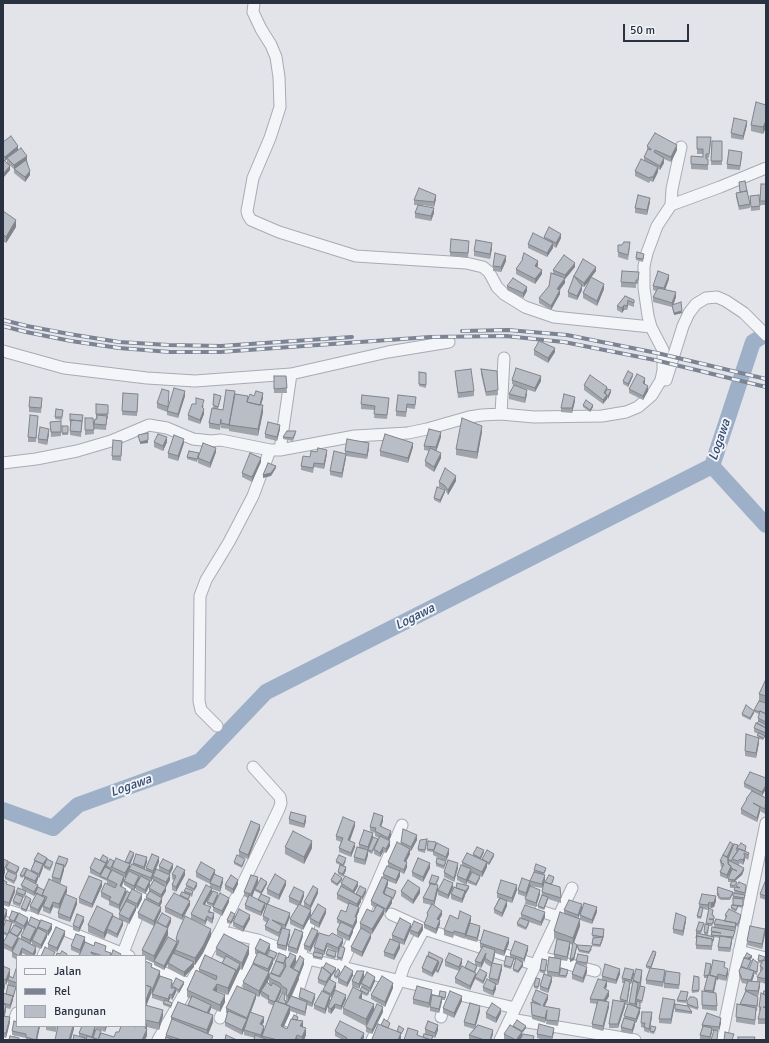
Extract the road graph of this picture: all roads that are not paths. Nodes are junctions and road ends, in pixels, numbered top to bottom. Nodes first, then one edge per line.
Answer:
1 (254, 3) edge
2 (681, 147) dead end
3 (766, 168) edge
4 (671, 205) junction
5 (651, 327) junction
6 (766, 335) edge
7 (449, 342) dead end
8 (3, 351) edge
9 (504, 358) dead end
10 (291, 374) junction
11 (655, 391) junction
12 (501, 414) junction
13 (275, 450) junction
14 (3, 463) edge
15 (217, 726) dead end
16 (254, 767) dead end
17 (766, 823) edge
18 (402, 825) dead end
19 (763, 855) edge
20 (123, 888) edge
21 (572, 888) dead end
22 (3, 909) edge
23 (540, 911) edge
24 (392, 914) dead end
25 (559, 917) junction
26 (309, 925) dead end
27 (56, 927) junction
28 (424, 929) junction
29 (220, 931) junction
30 (258, 940) junction
31 (739, 951) junction
32 (43, 955) edge
33 (126, 955) edge
34 (304, 958) junction
35 (766, 958) edge
36 (538, 961) junction
37 (146, 964) edge
38 (341, 967) junction
39 (595, 971) dead end
40 (399, 981) junction
41 (190, 985) junction
42 (447, 992) junction
43 (515, 1008) junction
44 (16, 1016) edge
45 (220, 1018) dead end
46 (441, 1018) dead end
47 (510, 1019) junction
48 (288, 1021) edge
49 (7, 1040) edge
50 (158, 1040) edge
51 (372, 1040) edge
52 (500, 1040) edge
53 (635, 1040) edge
54 (721, 1040) edge

1 - 5 street
2 - 4 street
3 - 4 street
4 - 5 street
5 - 11 street
6 - 11 street
7 - 10 street
8 - 10 street
9 - 12 street
10 - 13 street
11 - 12 street
12 - 13 street
13 - 14 street
13 - 15 street
16 - 29 street
17 - 19 street
18 - 38 street
19 - 31 street
20 - 33 street
21 - 25 street
22 - 27 street
23 - 25 street
24 - 28 street
25 - 36 street
26 - 34 street
27 - 32 street
27 - 33 street
28 - 36 street
28 - 40 street
29 - 30 street
29 - 41 street
30 - 34 street
30 - 45 street
31 - 35 street
31 - 54 street
34 - 38 street
34 - 48 street
36 - 39 street
36 - 43 street
37 - 41 street
38 - 40 street
40 - 42 street
40 - 51 street
41 - 50 street
42 - 43 street
42 - 46 street
43 - 47 street
44 - 49 street
47 - 52 street
47 - 53 street

